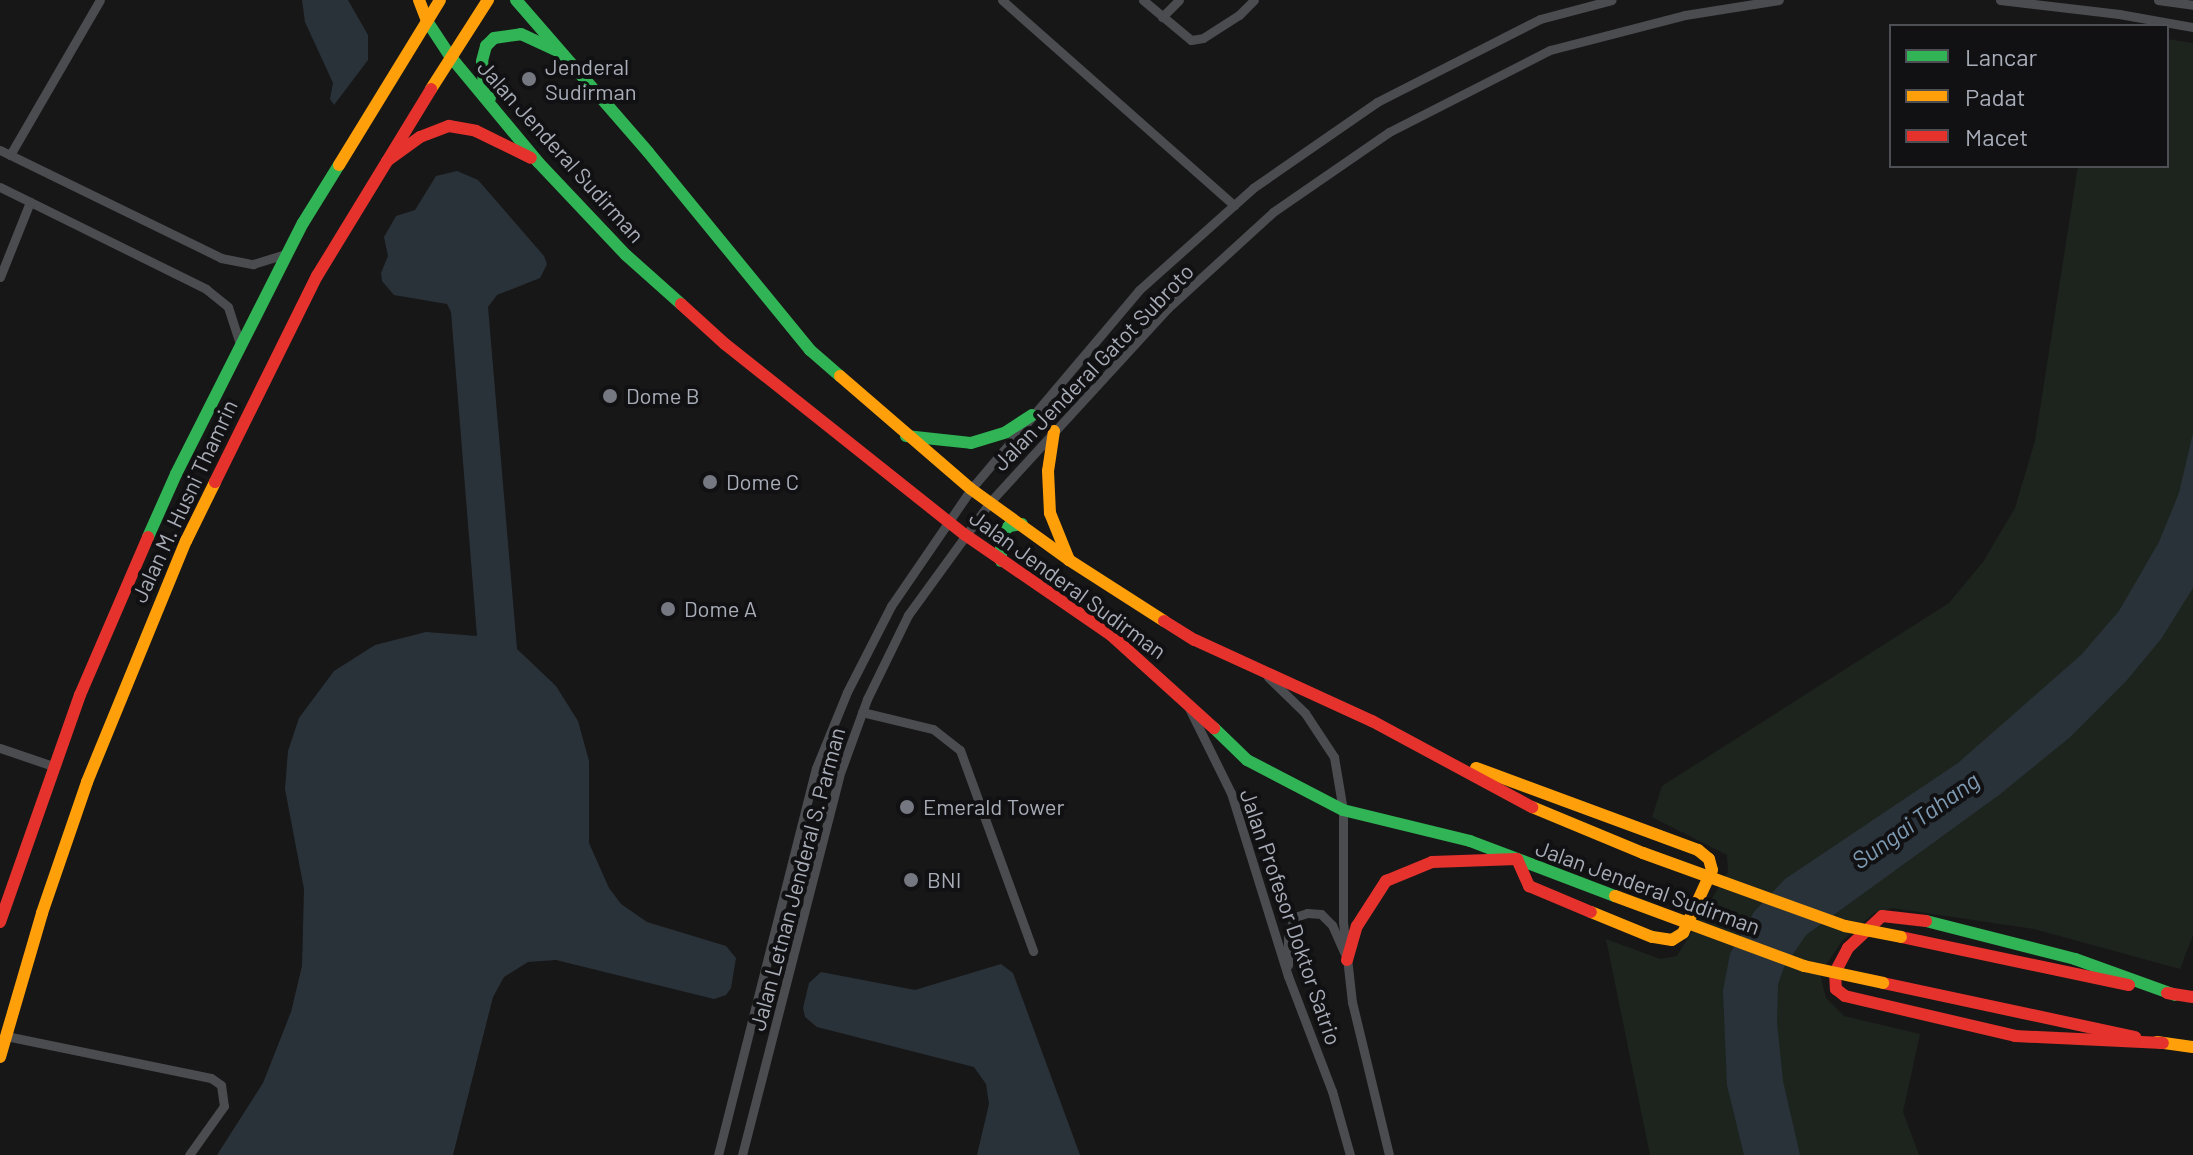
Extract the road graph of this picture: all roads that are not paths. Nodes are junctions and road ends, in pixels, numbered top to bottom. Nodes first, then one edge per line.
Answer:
1 (100, 0) edge
2 (419, 0) edge
3 (440, 0) edge
4 (488, 0) edge
5 (516, 0) edge
6 (1143, 0) edge
7 (1179, 0) edge
8 (1254, 0) edge
9 (1263, 0) edge
10 (1612, 0) edge
11 (1779, 0) edge
12 (2000, 0) edge
13 (2158, 0) edge
14 (1006, 1) edge
15 (1572, 5) edge
16 (2193, 5) edge
17 (1239, 15) junction
18 (1162, 17) junction
19 (427, 21) junction
20 (2193, 27) edge
21 (450, 56) junction
22 (568, 59) junction
23 (506, 125) junction
24 (0, 150) edge
25 (10, 155) junction
26 (538, 162) junction
27 (380, 168) junction
28 (0, 187) edge
29 (30, 202) junction
30 (1234, 205) junction
31 (286, 254) junction
32 (0, 277) edge
33 (240, 343) junction
34 (1032, 415) junction
35 (1054, 431) junction
36 (903, 435) junction
37 (971, 489) junction
38 (990, 502) junction
39 (948, 520) junction
40 (1022, 524) junction
41 (964, 534) junction
42 (1069, 560) junction
43 (1001, 561) junction
44 (1260, 669) junction
45 (1182, 696) junction
46 (862, 712) junction
47 (1414, 743) junction
48 (0, 748) edge
49 (53, 766) junction
50 (1343, 810) junction
51 (1517, 859) junction
52 (0, 922) edge
53 (1033, 951) dead end
54 (1347, 960) junction
55 (1288, 976) junction
56 (2175, 995) junction
57 (2193, 997) edge
58 (6, 1036) junction
59 (2163, 1043) junction
60 (2193, 1047) edge
61 (0, 1057) edge
62 (189, 1155) edge
63 (718, 1155) edge
64 (742, 1155) edge
65 (1350, 1155) edge
66 (1389, 1155) edge

1 - 25 street
2 - 19 main road, Jalan Jenderal Sudirman
3 - 19 main road, Jalan M. Husni Thamrin
4 - 21 main road, Jalan M. Husni Thamrin
5 - 22 main road, Jalan Jenderal Sudirman
6 - 18 street
7 - 18 street
8 - 17 street
9 - 17 street
10 - 15 street, Jalan Jenderal Gatot Subroto
11 - 35 street, Jalan Jenderal Gatot Subroto
12 - 20 street
13 - 16 street
14 - 30 street
15 - 30 street, Jalan Jenderal Gatot Subroto
17 - 18 street
19 - 21 main road, Jalan Jenderal Sudirman
19 - 31 main road, Jalan M. Husni Thamrin
21 - 23 main road, Jalan Jenderal Sudirman
21 - 27 main road, Jalan M. Husni Thamrin
22 - 23 main road
22 - 36 main road, Jalan Jenderal Sudirman
23 - 26 main road, Jalan Jenderal Sudirman
24 - 25 street
25 - 31 street
26 - 27 main road
26 - 39 main road, Jalan Jenderal Sudirman
27 - 58 main road, Jalan M. Husni Thamrin
28 - 29 street
29 - 32 street
29 - 33 street
30 - 34 street, Jalan Jenderal Gatot Subroto
31 - 33 main road, Jalan M. Husni Thamrin
33 - 49 main road, Jalan M. Husni Thamrin
34 - 36 main road
34 - 37 street, Jalan Jenderal Gatot Subroto
35 - 38 street, Jalan Jenderal Gatot Subroto
35 - 42 main road
36 - 37 main road, Jalan Jenderal Sudirman
37 - 38 main road, Jalan Jenderal Sudirman
37 - 39 street, Jalan Jenderal Gatot Subroto
38 - 40 main road, Jalan Jenderal Sudirman
38 - 41 street, Jalan Letnan Jenderal S. Parman
39 - 41 main road, Jalan Jenderal Sudirman
39 - 63 street, Jalan Letnan Jenderal S. Parman
40 - 42 main road, Jalan Jenderal Sudirman
40 - 43 main road
41 - 43 main road, Jalan Jenderal Sudirman
41 - 46 street, Jalan Letnan Jenderal S. Parman
42 - 44 main road, Jalan Jenderal Sudirman
43 - 45 main road, Jalan Jenderal Sudirman
44 - 47 main road, Jalan Jenderal Sudirman
44 - 50 street, Jalan Profesor Doktor Satrio
45 - 50 main road, Jalan Jenderal Sudirman
45 - 55 street, Jalan Profesor Doktor Satrio
46 - 53 street
46 - 64 street, Jalan Letnan Jenderal S. Parman
47 - 51 main road
47 - 56 main road, Jalan Jenderal Sudirman, bridge
48 - 49 street
49 - 52 main road, Jalan M. Husni Thamrin
50 - 51 main road, Jalan Jenderal Sudirman
50 - 54 street, Jalan Profesor Doktor Satrio
51 - 54 main road
51 - 59 main road, Jalan Jenderal Sudirman, bridge
54 - 55 street
54 - 66 street, Jalan Profesor Doktor Satrio
55 - 65 street, Jalan Profesor Doktor Satrio
56 - 57 main road, Jalan Jenderal Sudirman
56 - 59 main road
58 - 61 main road, Jalan M. Husni Thamrin
58 - 62 street
59 - 60 main road, Jalan Jenderal Sudirman

